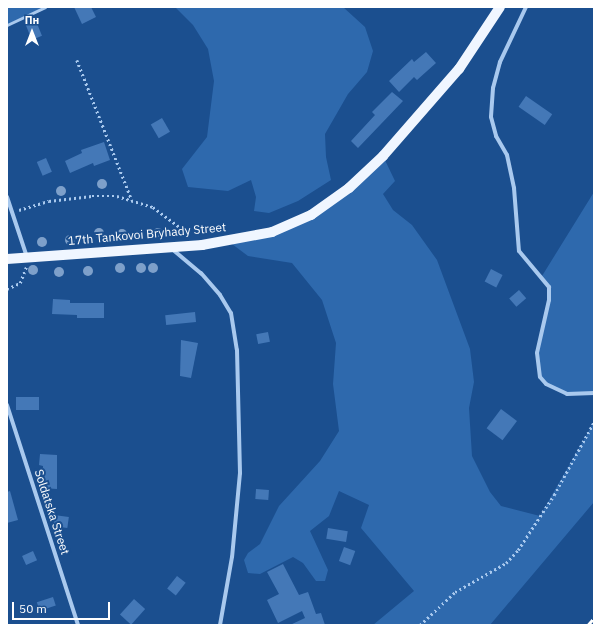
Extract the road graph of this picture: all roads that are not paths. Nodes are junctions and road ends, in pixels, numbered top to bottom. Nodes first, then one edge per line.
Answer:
1 (45, 7) edge
2 (500, 7) edge
3 (526, 7) edge
4 (7, 25) edge
5 (7, 196) edge
6 (170, 248) junction
7 (27, 257) junction
8 (7, 259) edge
9 (594, 393) edge
10 (7, 406) edge
11 (78, 625) edge
12 (220, 625) edge

1 - 4 lane
2 - 6 main road, 17th Tankovoi Bryhady Street
3 - 9 street
5 - 7 street
6 - 7 main road, 17th Tankovoi Bryhady Street
6 - 12 street
7 - 8 main road, 17th Tankovoi Bryhady Street
10 - 11 street, Soldatska Street

